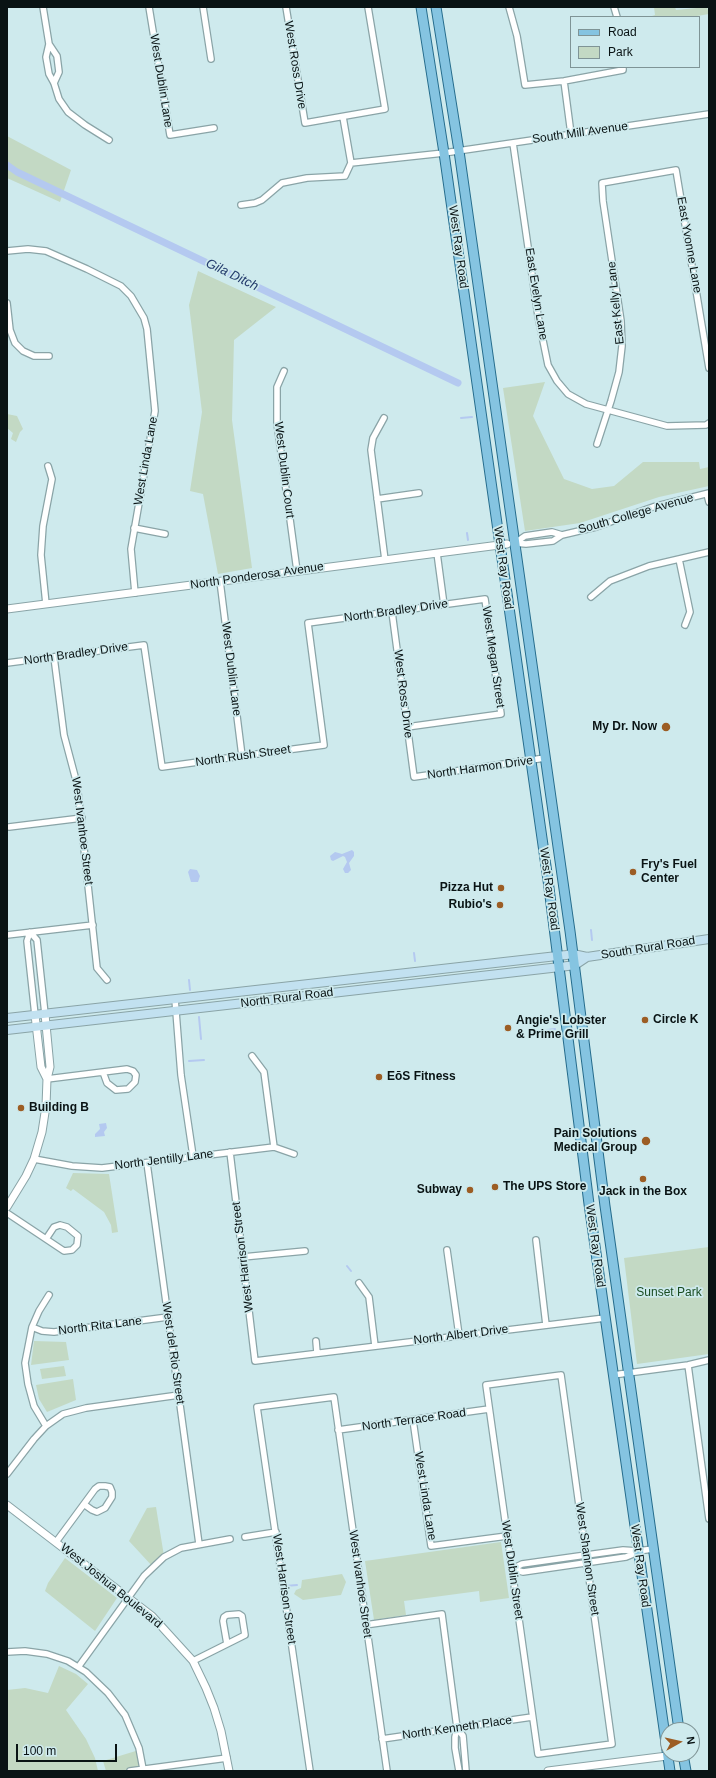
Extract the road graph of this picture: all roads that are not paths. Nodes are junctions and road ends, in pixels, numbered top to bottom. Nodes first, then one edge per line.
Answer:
1 (43, 7) edge
2 (148, 7) edge
3 (203, 7) edge
4 (286, 7) edge
5 (368, 7) edge
6 (421, 7) edge
7 (436, 7) edge
8 (509, 7) edge
9 (49, 44) junction
10 (211, 59) dead end
11 (623, 68) edge
12 (564, 81) junction
13 (54, 83) junction
14 (709, 114) edge
15 (343, 116) junction
16 (214, 128) dead end
17 (571, 134) junction
18 (109, 140) dead end
19 (513, 143) junction
20 (451, 152) junction
21 (351, 164) junction
22 (676, 170) joint
23 (241, 205) dead end
24 (7, 251) edge
25 (7, 303) edge
26 (709, 319) edge
27 (702, 320) junction
28 (50, 356) dead end
29 (709, 368) edge
30 (284, 371) dead end
31 (609, 410) junction
32 (384, 418) dead end
33 (709, 423) edge
34 (597, 444) dead end
35 (48, 466) dead end
36 (420, 494) dead end
37 (708, 494) edge
38 (377, 499) junction
39 (709, 502) edge
40 (134, 528) junction
41 (165, 534) dead end
42 (562, 535) junction
43 (507, 544) junction
44 (709, 552) edge
45 (437, 553) junction
46 (679, 559) junction
47 (385, 560) junction
48 (297, 570) junction
49 (220, 581) junction
50 (135, 593) junction
51 (591, 597) dead end
52 (485, 599) joint
53 (46, 604) junction
54 (444, 605) junction
55 (7, 609) edge
56 (392, 612) junction
57 (685, 625) dead end
58 (54, 656) junction
59 (7, 663) edge
60 (407, 727) junction
61 (324, 745) joint
62 (242, 756) junction
63 (545, 758) junction
64 (531, 761) junction
65 (162, 767) joint
66 (414, 777) joint
67 (82, 818) junction
68 (9, 827) dead end
69 (93, 925) junction
70 (30, 932) junction
71 (7, 935) edge
72 (709, 939) edge
73 (566, 955) junction
74 (587, 957) junction
75 (567, 966) junction
76 (107, 980) dead end
77 (175, 999) junction
78 (177, 1011) junction
79 (45, 1014) junction
80 (35, 1015) junction
81 (7, 1018) edge
82 (46, 1026) junction
83 (36, 1027) junction
84 (7, 1030) edge
85 (252, 1056) dead end
86 (103, 1072) junction
87 (47, 1080) junction
88 (274, 1147) junction
89 (230, 1152) junction
90 (294, 1154) dead end
91 (192, 1156) junction
92 (34, 1159) junction
93 (599, 1162) junction
94 (147, 1163) junction
95 (584, 1163) junction
96 (7, 1207) edge
97 (7, 1213) edge
98 (46, 1238) junction
99 (536, 1240) dead end
100 (447, 1250) dead end
101 (305, 1251) dead end
102 (243, 1258) junction
103 (359, 1283) dead end
104 (49, 1294) dead end
105 (168, 1317) junction
106 (605, 1318) junction
107 (546, 1325) junction
108 (32, 1327) junction
109 (459, 1335) junction
110 (316, 1341) dead end
111 (375, 1346) junction
112 (317, 1353) junction
113 (709, 1360) edge
114 (255, 1361) joint
115 (688, 1365) junction
116 (628, 1373) junction
117 (613, 1375) junction
118 (486, 1385) joint
119 (179, 1395) junction
120 (257, 1407) joint
121 (489, 1409) junction
122 (413, 1420) junction
123 (46, 1426) junction
124 (338, 1430) junction
125 (7, 1474) edge
126 (7, 1505) edge
127 (85, 1505) junction
128 (709, 1519) edge
129 (276, 1532) junction
130 (507, 1536) junction
131 (245, 1537) dead end
132 (230, 1539) dead end
133 (56, 1542) junction
134 (199, 1544) junction
135 (653, 1549) junction
136 (638, 1551) junction
137 (586, 1555) junction
138 (587, 1562) junction
139 (512, 1569) junction
140 (129, 1598) junction
141 (366, 1625) junction
142 (227, 1644) junction
143 (7, 1652) edge
144 (193, 1661) junction
145 (79, 1666) junction
146 (532, 1717) junction
147 (663, 1722) edge
148 (679, 1722) edge
149 (457, 1728) junction
150 (382, 1740) junction
151 (538, 1754) joint
152 (660, 1757) edge
153 (227, 1758) junction
154 (143, 1769) junction
155 (130, 1771) edge
156 (229, 1771) edge
157 (310, 1771) edge
158 (387, 1771) edge
159 (459, 1771) edge
160 (466, 1771) edge
161 (548, 1771) edge

1 - 9 street
2 - 16 street, West Dublin Lane
3 - 10 street
4 - 15 street, West Ross Drive
5 - 15 street
6 - 20 main road, West Ray Road
7 - 20 main road, West Ray Road
8 - 12 street
9 - 13 street
9 - 13 street
11 - 12 street
12 - 17 street
13 - 18 street
14 - 17 street, South Mill Avenue
15 - 21 street
17 - 19 street, South Mill Avenue
19 - 20 street, South Mill Avenue
19 - 31 street, East Evelyn Lane
20 - 21 street, South Mill Avenue
20 - 43 main road, West Ray Road
20 - 43 main road, West Ray Road
21 - 23 street
22 - 27 street, East Yvonne Lane
22 - 31 street, East Kelly Lane
24 - 40 street, West Linda Lane
25 - 28 street
26 - 27 street
27 - 29 street, East Yvonne Lane
30 - 48 street, West Dublin Court
31 - 33 street, East Evelyn Lane
31 - 34 street, East Kelly Lane
32 - 38 street
35 - 53 street
36 - 38 street
37 - 39 street
37 - 42 street, South College Avenue
38 - 47 street
40 - 41 street
40 - 50 street, West Linda Lane
42 - 43 street, South College Avenue
42 - 43 street, South College Avenue
43 - 45 street, North Ponderosa Avenue
43 - 63 main road, West Ray Road
43 - 64 main road, West Ray Road
44 - 46 street
45 - 47 street, North Ponderosa Avenue
45 - 54 street
46 - 51 street
46 - 57 street
47 - 48 street, North Ponderosa Avenue
48 - 49 street, North Ponderosa Avenue
49 - 50 street, North Ponderosa Avenue
49 - 62 street, West Dublin Lane
50 - 53 street, North Ponderosa Avenue
52 - 54 street, North Bradley Drive
52 - 60 street, West Megan Street
53 - 55 street, North Ponderosa Avenue
54 - 56 street, North Bradley Drive
56 - 60 street, West Ross Drive
56 - 61 street, North Bradley Drive
58 - 59 street, North Bradley Drive
58 - 65 street, North Bradley Drive
58 - 67 street, West Ivanhoe Street
60 - 66 street, West Ross Drive
61 - 62 street, North Rush Street
62 - 65 street, North Rush Street
63 - 64 street, North Harmon Drive
63 - 73 main road, West Ray Road
64 - 66 street, North Harmon Drive
64 - 73 main road, West Ray Road
67 - 68 street
67 - 69 street, West Ivanhoe Street
69 - 70 street
69 - 76 street, West Ivanhoe Street
70 - 71 street
70 - 79 street
70 - 80 street
72 - 74 main road, South Rural Road
73 - 74 main road, South Rural Road
73 - 75 main road, West Ray Road
73 - 75 main road, West Ray Road
73 - 77 main road, North Rural Road
74 - 75 main road, South Rural Road
75 - 78 main road, North Rural Road
75 - 93 main road, West Ray Road
75 - 95 main road, West Ray Road
77 - 78 street
77 - 79 main road, North Rural Road
78 - 82 main road, North Rural Road
78 - 91 street
79 - 80 main road, North Rural Road
79 - 82 street
80 - 81 main road, North Rural Road
80 - 83 street
82 - 83 main road, North Rural Road
82 - 87 street
83 - 84 main road, North Rural Road
83 - 87 street
85 - 88 street
86 - 86 street
86 - 87 street
87 - 92 street
88 - 89 street, North Jentilly Lane
88 - 90 street, North Jentilly Lane
89 - 91 street, North Jentilly Lane
89 - 102 street, West Harrison Street
91 - 94 street, North Jentilly Lane
92 - 94 street, North Jentilly Lane
92 - 96 street
93 - 95 main road
93 - 116 main road, West Ray Road
94 - 105 street, West del Rio Street
95 - 106 main road, West Ray Road
97 - 98 street
98 - 98 street
99 - 107 street
100 - 109 street
101 - 102 street
102 - 114 street, West Harrison Street
103 - 111 street
104 - 108 street
105 - 108 street, North Rita Lane
105 - 119 street, West del Rio Street
106 - 107 street, North Albert Drive
106 - 117 main road, West Ray Road
107 - 109 street, North Albert Drive
108 - 123 street
109 - 111 street, North Albert Drive
110 - 112 street
111 - 112 street, North Albert Drive
112 - 114 street, North Albert Drive
113 - 115 street
115 - 116 street
115 - 128 street
116 - 117 street
116 - 135 main road, West Ray Road
117 - 136 main road, West Ray Road
118 - 121 street, West Dublin Street
118 - 137 street, West Shannon Street
119 - 123 street
119 - 134 street, West del Rio Street
120 - 124 street, West Ivanhoe Street
120 - 129 street, West Harrison Street
121 - 122 street, North Terrace Road
121 - 130 street, West Dublin Street
122 - 124 street, North Terrace Road
122 - 130 street, West Linda Lane
123 - 125 street
124 - 141 street, West Ivanhoe Street
126 - 133 street, West Joshua Boulevard
127 - 127 street
127 - 133 street
129 - 131 street
129 - 157 street, West Harrison Street
130 - 139 street, West Dublin Street
132 - 134 street
133 - 140 street, West Joshua Boulevard
134 - 140 street
135 - 136 street
135 - 148 main road, West Ray Road
136 - 137 street
136 - 138 street
136 - 147 main road, West Ray Road
137 - 138 street, West Shannon Street
137 - 139 street
138 - 139 street
138 - 151 street, West Shannon Street
139 - 146 street, West Dublin Street
140 - 144 street, West Joshua Boulevard
140 - 145 street
141 - 149 street
141 - 150 street, West Ivanhoe Street
142 - 142 street
142 - 144 street
143 - 145 street
144 - 153 street, West Joshua Boulevard
145 - 154 street
146 - 149 street, North Kenneth Place
146 - 151 street, West Dublin Street
149 - 150 street, North Kenneth Place
149 - 159 street
149 - 160 street
150 - 158 street, West Ivanhoe Street
152 - 161 street
153 - 154 street
153 - 156 street, West Joshua Boulevard
154 - 155 street

